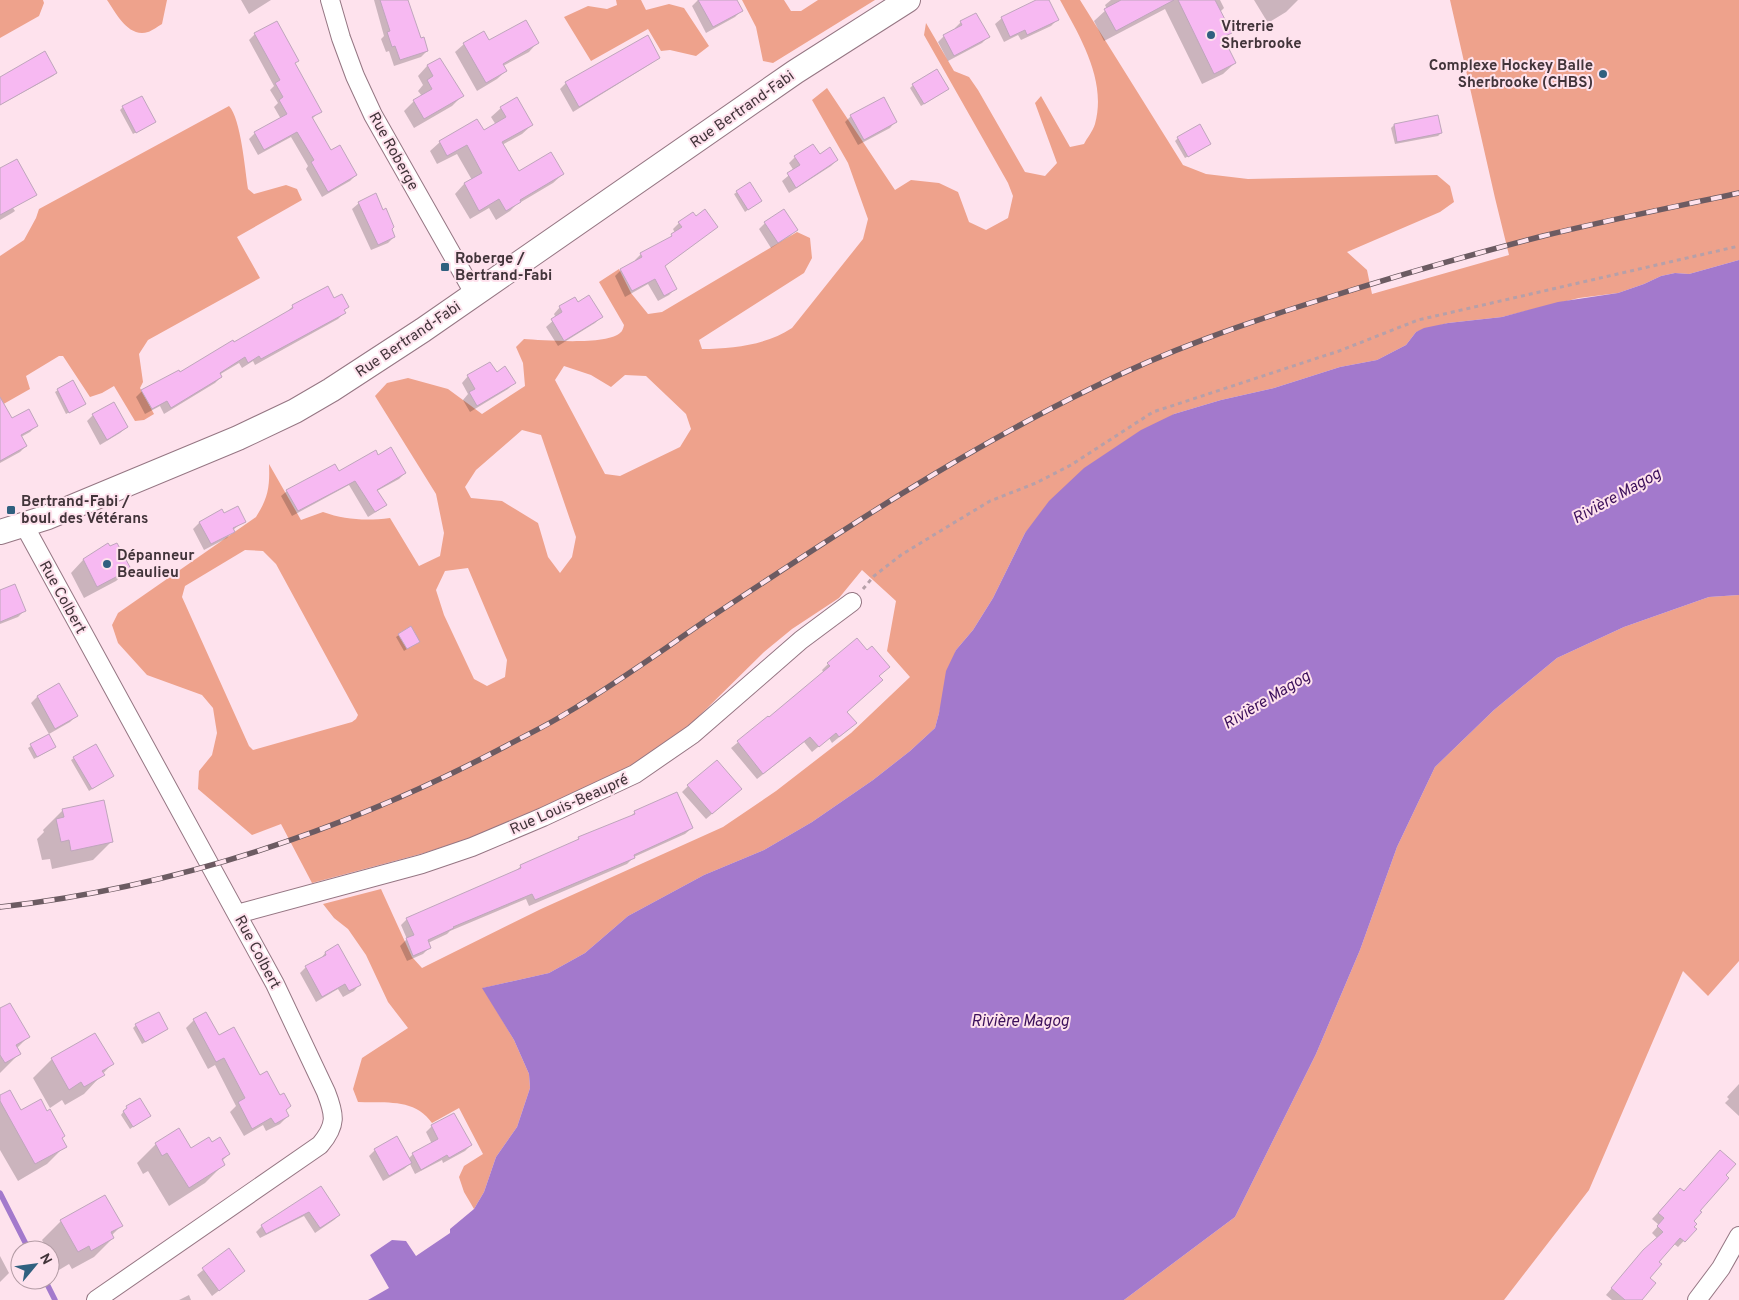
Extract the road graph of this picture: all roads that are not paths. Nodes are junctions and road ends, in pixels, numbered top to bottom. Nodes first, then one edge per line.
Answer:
1 (330, 0) edge
2 (908, 0) edge
3 (474, 295) junction
4 (24, 526) junction
5 (0, 532) edge
6 (852, 602) road end
7 (237, 914) junction
8 (1739, 1236) edge
9 (96, 1300) edge
10 (1697, 1300) edge

1 - 3 street, Rue Roberge
2 - 3 street, Rue Bertrand-Fabi
3 - 4 street, Rue Bertrand-Fabi
4 - 5 street, Rue Bertrand-Fabi
4 - 7 street, Rue Colbert
6 - 7 street, Rue Louis-Beaupré
7 - 9 street, Rue Colbert
8 - 10 street

